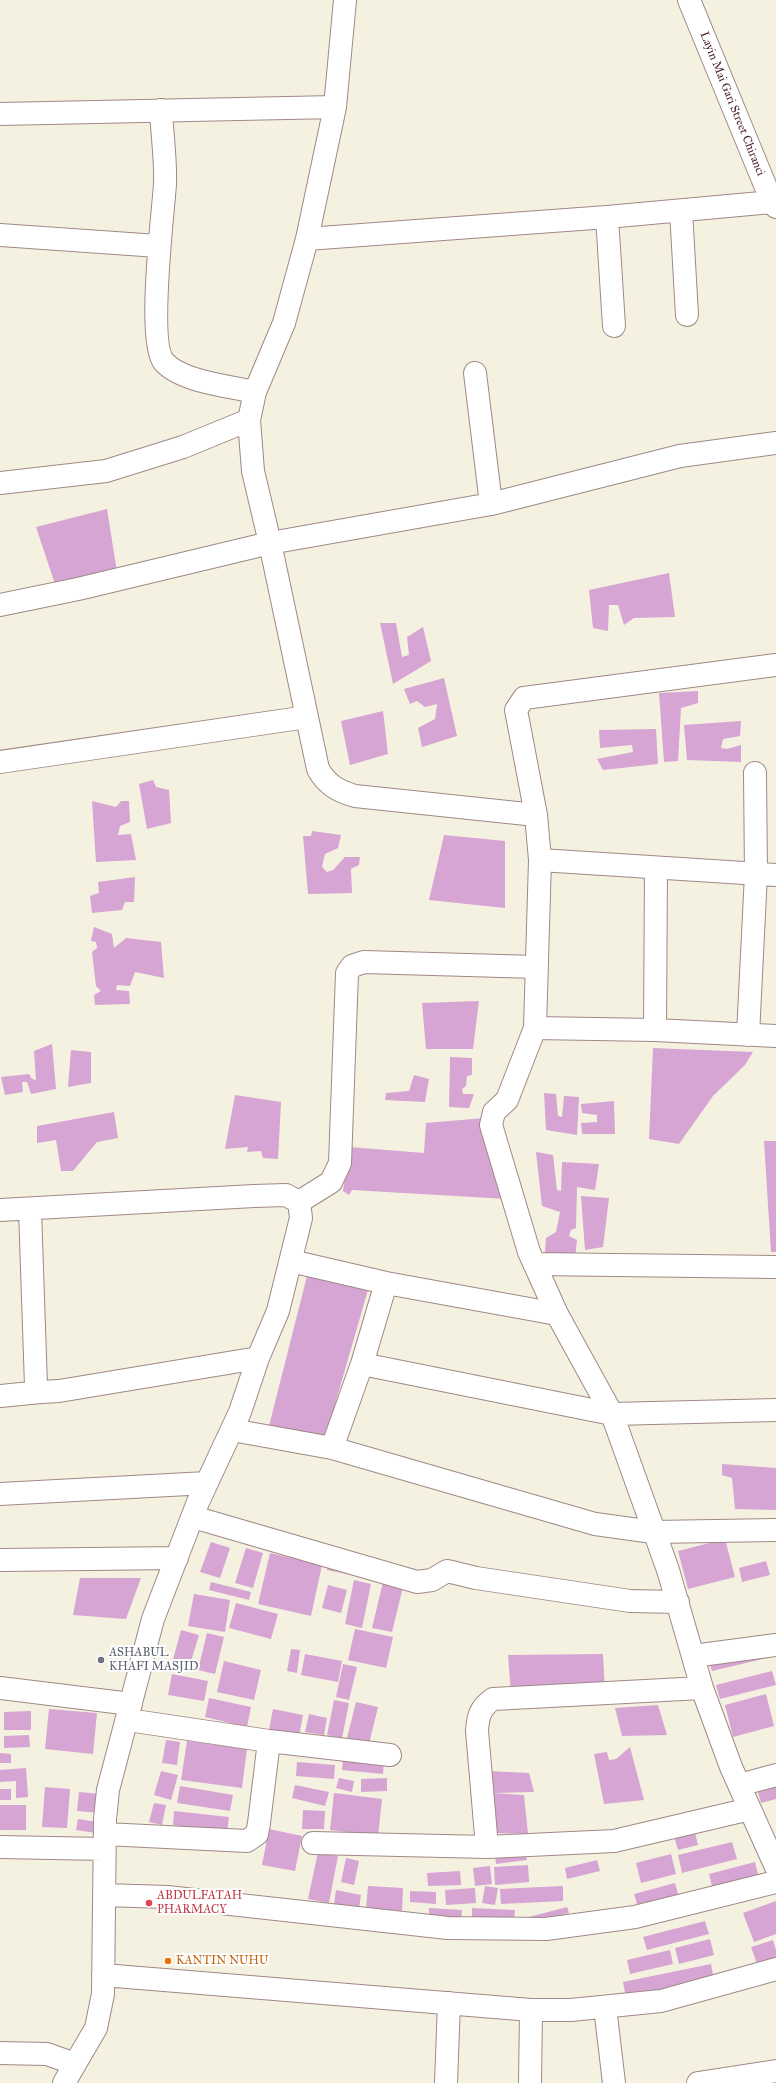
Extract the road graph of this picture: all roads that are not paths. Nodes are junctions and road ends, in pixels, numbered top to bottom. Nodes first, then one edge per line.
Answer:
1 (345, 0) edge
2 (689, 0) edge
3 (335, 107) junction
4 (161, 110) junction
5 (0, 114) edge
6 (774, 204) edge
7 (681, 211) junction
8 (607, 218) junction
9 (0, 235) edge
10 (307, 239) junction
11 (158, 246) junction
12 (687, 315) dead end
13 (614, 326) dead end
14 (475, 373) dead end
15 (255, 392) junction
16 (249, 420) junction
17 (776, 443) edge
18 (0, 483) edge
19 (491, 504) junction
20 (270, 542) junction
21 (0, 604) edge
22 (776, 665) edge
23 (307, 717) junction
24 (0, 762) edge
25 (755, 772) dead end
26 (536, 815) junction
27 (540, 860) junction
28 (656, 868) junction
29 (766, 874) edge
30 (536, 968) junction
31 (534, 1028) junction
32 (656, 1030) junction
33 (748, 1035) junction
34 (776, 1036) edge
35 (299, 1202) junction
36 (0, 1210) edge
37 (30, 1210) junction
38 (291, 1261) junction
39 (535, 1264) junction
40 (776, 1267) edge
41 (386, 1283) junction
42 (558, 1314) junction
43 (258, 1358) junction
44 (362, 1364) junction
45 (41, 1392) junction
46 (0, 1396) edge
47 (776, 1410) edge
48 (612, 1414) junction
49 (232, 1430) junction
50 (332, 1448) junction
51 (207, 1483) junction
52 (0, 1494) edge
53 (193, 1516) junction
54 (776, 1530) edge
55 (653, 1532) junction
56 (177, 1558) junction
57 (0, 1560) edge
58 (678, 1602) junction
59 (776, 1645) edge
60 (693, 1656) junction
61 (0, 1688) edge
62 (702, 1688) junction
63 (129, 1712) junction
64 (269, 1741) junction
65 (390, 1755) dead end
66 (776, 1775) edge
67 (739, 1784) junction
68 (750, 1809) junction
69 (105, 1842) junction
70 (313, 1843) dead end
71 (0, 1847) edge
72 (487, 1847) junction
73 (776, 1867) edge
74 (776, 1882) edge
75 (104, 1895) junction
76 (776, 1968) edge
77 (103, 1975) junction
78 (449, 2003) junction
79 (604, 2007) junction
80 (531, 2010) junction
81 (0, 2053) edge
82 (776, 2071) edge
83 (67, 2078) edge
84 (446, 2083) edge
85 (530, 2083) edge
86 (614, 2083) edge
87 (698, 2083) edge

1 - 3 street
2 - 6 street, Layin Mai Gari Street Chiranci
3 - 4 street
3 - 10 street
4 - 5 street
4 - 11 street
6 - 7 street
7 - 8 street
7 - 12 street
8 - 10 street
8 - 13 street
9 - 11 street
10 - 15 street
11 - 15 street
14 - 19 street
15 - 16 street
16 - 18 street
16 - 20 street
17 - 19 street
19 - 20 street
20 - 21 street
20 - 23 street
22 - 26 street
23 - 24 street
23 - 26 street
25 - 29 street
26 - 27 street
27 - 28 street
27 - 30 street
28 - 29 street
28 - 32 street
29 - 33 street
30 - 31 street
30 - 35 street
31 - 32 street
31 - 39 street
32 - 33 street
33 - 34 street
35 - 37 street
35 - 38 street
36 - 37 street
37 - 45 street
38 - 41 street
38 - 43 street
39 - 40 street
39 - 42 street
41 - 42 street
41 - 44 street
42 - 48 street
43 - 45 street
43 - 49 street
44 - 48 street
44 - 50 street
45 - 46 street
47 - 48 street
48 - 55 street
49 - 50 street
49 - 51 street
50 - 55 street
51 - 52 street
51 - 53 street
53 - 56 street
53 - 58 street
54 - 55 street
55 - 58 street
56 - 57 street
56 - 63 street
58 - 60 street
59 - 60 street
60 - 62 street
61 - 63 street
62 - 67 street
62 - 72 street
63 - 64 street
63 - 69 street
64 - 65 street
64 - 69 street
66 - 67 street
67 - 68 street
68 - 72 street
68 - 73 street
69 - 71 street
69 - 75 street
70 - 72 street
74 - 75 street
75 - 77 street
76 - 79 street
77 - 78 street
77 - 83 street
78 - 80 street
78 - 84 street
79 - 80 street
79 - 86 street
80 - 85 street
81 - 83 street
82 - 87 street

